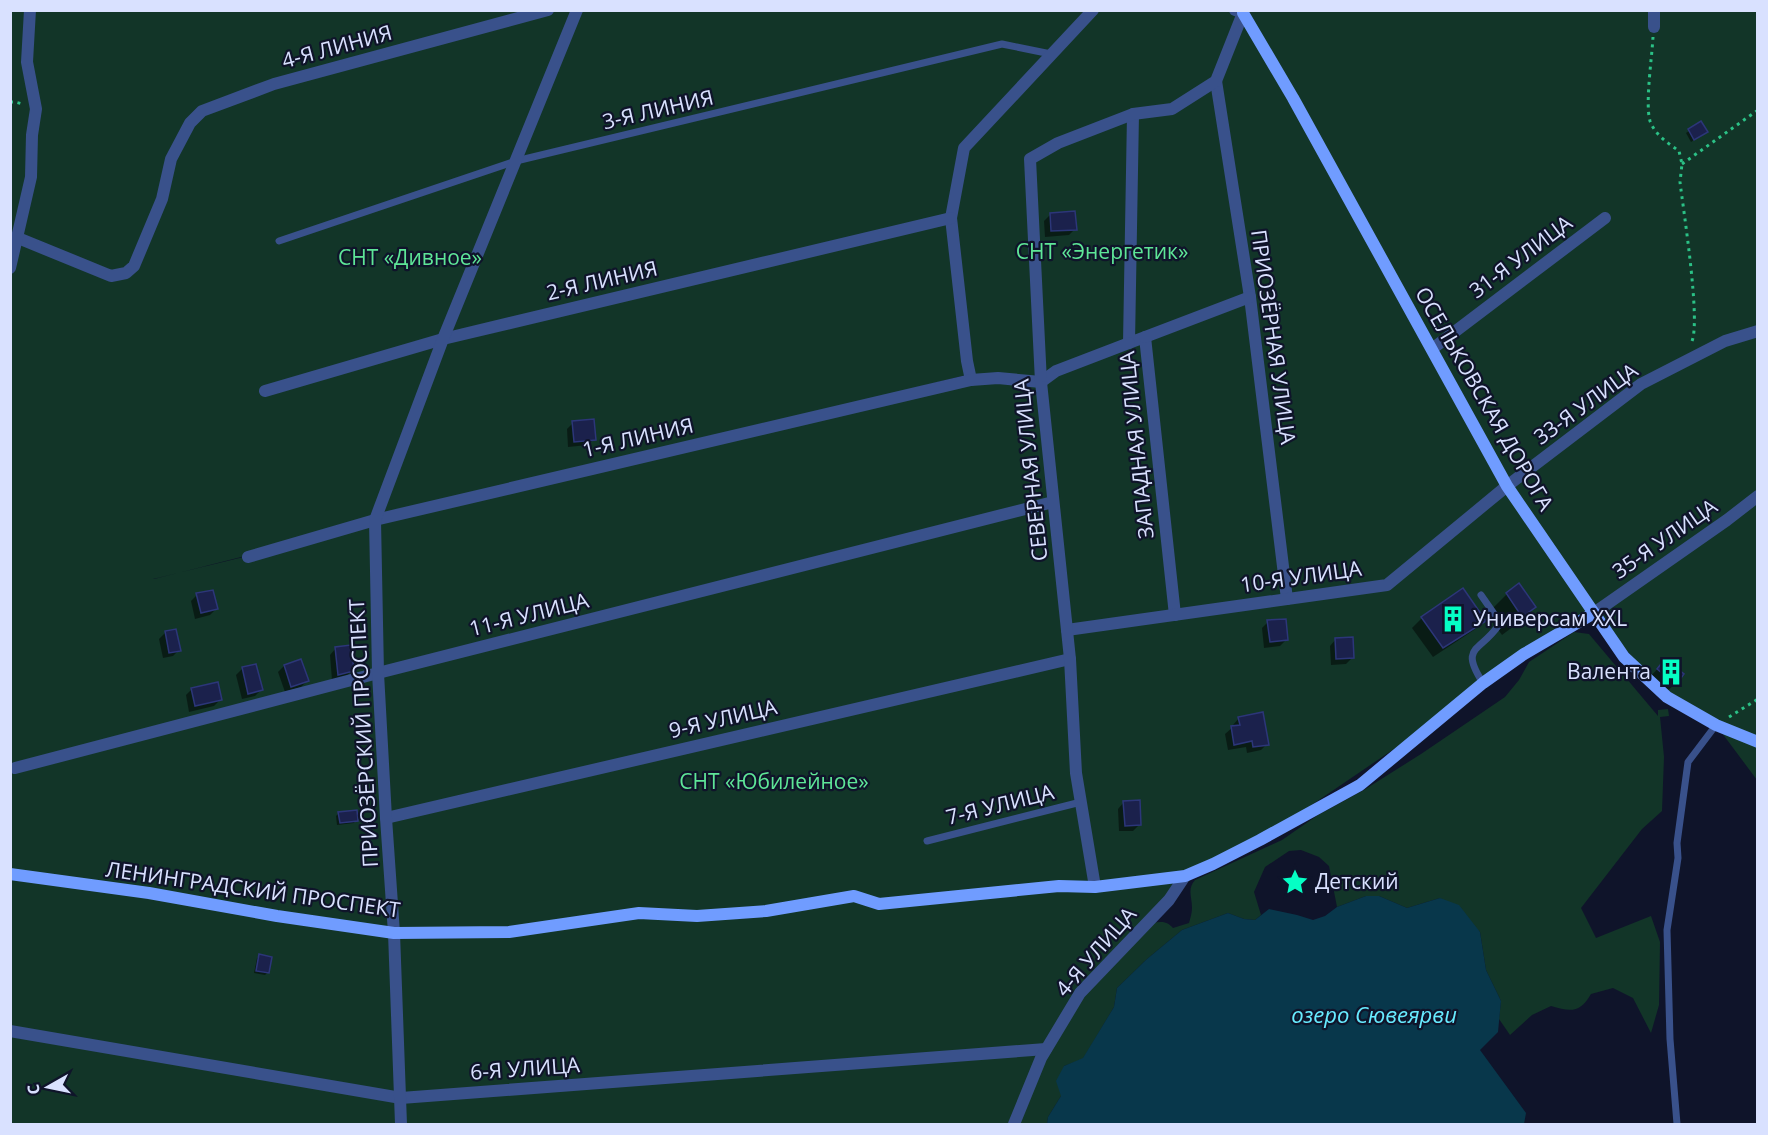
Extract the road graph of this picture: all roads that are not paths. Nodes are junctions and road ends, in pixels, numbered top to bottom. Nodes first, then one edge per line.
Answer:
1 (30, 10) edge
2 (548, 10) edge
3 (577, 10) edge
4 (1093, 10) edge
5 (1654, 10) edge
6 (1240, 11) edge
7 (1654, 27) road end
8 (1051, 54) junction
9 (1216, 81) junction
10 (1133, 114) junction
11 (516, 160) junction
12 (951, 218) junction
13 (1605, 218) dead end
14 (18, 238) junction
15 (279, 241) dead end
16 (10, 268) edge
17 (1250, 297) junction
18 (1758, 330) edge
19 (1145, 337) junction
20 (443, 339) junction
21 (1129, 343) junction
22 (1432, 349) junction
23 (971, 380) junction
24 (1041, 382) junction
25 (265, 391) dead end
26 (1507, 486) junction
27 (1758, 496) edge
28 (1053, 502) junction
29 (375, 520) junction
30 (248, 557) dead end
31 (1481, 595) dead end
32 (1287, 599) junction
33 (1594, 613) junction
34 (1175, 615) junction
35 (1067, 630) junction
36 (1070, 659) junction
37 (378, 673) junction
38 (1483, 683) junction
39 (1716, 725) junction
40 (1758, 742) edge
41 (15, 768) dead end
42 (1081, 802) junction
43 (386, 818) junction
44 (927, 841) dead end
45 (10, 874) edge
46 (1185, 876) junction
47 (1095, 887) junction
48 (394, 933) junction
49 (10, 1031) edge
50 (1046, 1049) junction
51 (401, 1098) junction
52 (401, 1125) edge
53 (1014, 1125) edge
54 (1677, 1125) edge

1 - 14 street
2 - 14 street, 4-Я ЛИНИЯ
3 - 11 street
4 - 8 street
5 - 7 street
6 - 9 street
6 - 22 street, ОСЕЛЬКОВСКАЯ ДОРОГА
8 - 11 lane, 3-Я ЛИНИЯ
8 - 12 street
9 - 10 street
9 - 17 street, ПРИОЗЁРНАЯ УЛИЦА
10 - 21 street, ЗАПАДНАЯ УЛИЦА
10 - 24 street, СЕВЕРНАЯ УЛИЦА
11 - 15 lane, 3-Я ЛИНИЯ
11 - 20 street
12 - 20 street, 2-Я ЛИНИЯ
12 - 23 street
13 - 22 street, 31-Я УЛИЦА
14 - 16 street
17 - 19 street
17 - 32 street, ПРИОЗЁРНАЯ УЛИЦА
18 - 26 street, 33-Я УЛИЦА
19 - 21 street, ЗАПАДНАЯ УЛИЦА
19 - 34 street, ЗАПАДНАЯ УЛИЦА
20 - 25 street, 2-Я ЛИНИЯ
20 - 29 street
21 - 24 street
22 - 26 street, ОСЕЛЬКОВСКАЯ ДОРОГА
23 - 24 street, 1-Я ЛИНИЯ
23 - 29 street, 1-Я ЛИНИЯ
24 - 28 street, СЕВЕРНАЯ УЛИЦА
26 - 32 street, 10-Я УЛИЦА
26 - 33 street, ОСЕЛЬКОВСКАЯ ДОРОГА
27 - 33 street, 35-Я УЛИЦА
28 - 35 street, СЕВЕРНАЯ УЛИЦА
28 - 37 street, 11-Я УЛИЦА
29 - 30 street, 1-Я ЛИНИЯ
29 - 37 street, ПРИОЗЁРСКИЙ ПРОСПЕКТ
31 - 38 lane
32 - 34 street, 10-Я УЛИЦА
33 - 38 street, ЛЕНИНГРАДСКИЙ ПРОСПЕКТ
33 - 39 street, ОСЕЛЬКОВСКАЯ ДОРОГА
34 - 35 street, 10-Я УЛИЦА
35 - 36 street, СЕВЕРНАЯ УЛИЦА
36 - 42 street, СЕВЕРНАЯ УЛИЦА
36 - 43 street, 9-Я УЛИЦА
37 - 41 street, 11-Я УЛИЦА
37 - 43 street, ПРИОЗЁРСКИЙ ПРОСПЕКТ
38 - 46 street, ЛЕНИНГРАДСКИЙ ПРОСПЕКТ
39 - 40 street, ОСЕЛЬКОВСКАЯ ДОРОГА
39 - 54 lane
42 - 44 lane, 7-Я УЛИЦА
42 - 47 street, СЕВЕРНАЯ УЛИЦА
43 - 48 street, ПРИОЗЁРСКИЙ ПРОСПЕКТ
45 - 48 street, ЛЕНИНГРАДСКИЙ ПРОСПЕКТ
46 - 47 street, ЛЕНИНГРАДСКИЙ ПРОСПЕКТ
46 - 50 street, 4-Я УЛИЦА
47 - 48 street, ЛЕНИНГРАДСКИЙ ПРОСПЕКТ
48 - 51 street, ПРИОЗЁРСКИЙ ПРОСПЕКТ
49 - 51 street, 6-Я УЛИЦА
50 - 51 street, 6-Я УЛИЦА
50 - 53 street, 4-Я УЛИЦА
51 - 52 street, ПРИОЗЁРСКИЙ ПРОСПЕКТ

